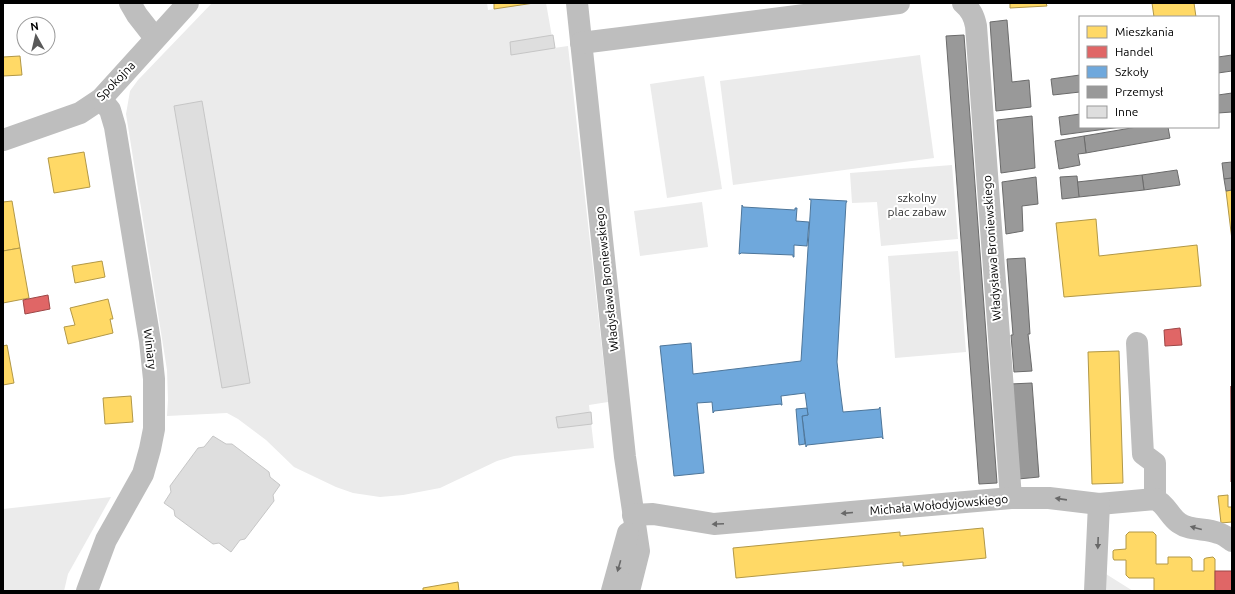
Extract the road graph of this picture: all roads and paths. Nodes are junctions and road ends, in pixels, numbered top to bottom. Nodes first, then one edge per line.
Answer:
1 (130, 3) edge
2 (188, 3) edge
3 (577, 3) edge
4 (899, 3) edge
5 (963, 3) edge
6 (155, 38) junction
7 (581, 43) junction
8 (101, 99) junction
9 (3, 140) edge
10 (1137, 343) dead end
11 (1011, 498) junction
12 (1155, 498) junction
13 (1099, 504) junction
14 (633, 515) junction
15 (1232, 541) edge
16 (87, 591) edge
17 (612, 591) edge
18 (629, 591) edge
19 (1096, 591) edge

1 - 6 street
2 - 6 street, Spokojna
3 - 7 street, Władysława Broniewskiego
4 - 7 street
5 - 11 street, Władysława Broniewskiego
6 - 8 street, Spokojna
7 - 14 street, Władysława Broniewskiego
8 - 9 street, Spokojna
8 - 16 street, Winiary
10 - 12 street
13 -> 11 street, Michała Wołodyjowskiego
11 -> 14 street, Michała Wołodyjowskiego
12 - 13 street, Michała Wołodyjowskiego
15 -> 12 street
13 -> 19 street
14 -> 17 street, Władysława Broniewskiego
14 - 18 street, Władysława Broniewskiego

